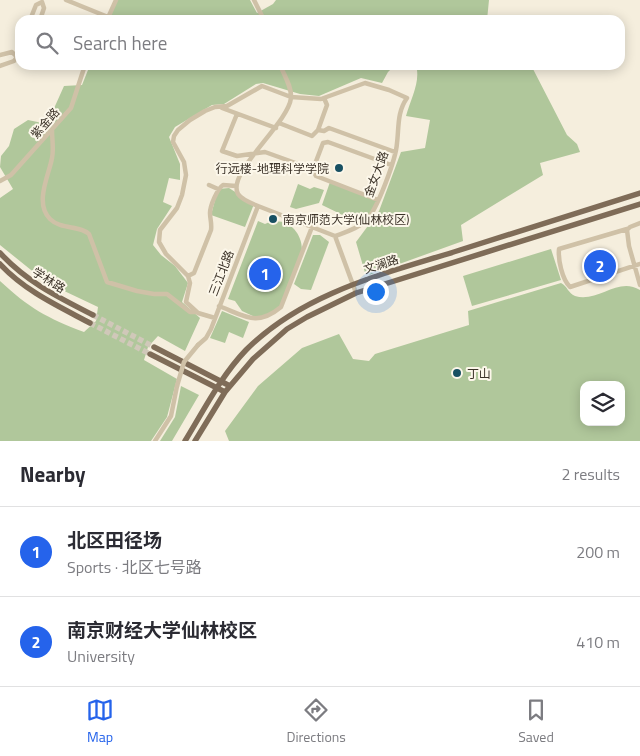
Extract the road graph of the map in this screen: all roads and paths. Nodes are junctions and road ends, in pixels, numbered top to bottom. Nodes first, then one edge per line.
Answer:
1 (66, 0) edge
2 (116, 0) edge
3 (254, 0) edge
4 (42, 1) edge
5 (263, 3) dead end
6 (257, 7) junction
7 (32, 15) edge
8 (42, 15) edge
9 (100, 15) edge
10 (108, 15) edge
11 (261, 15) edge
12 (15, 53) edge
13 (0, 55) edge
14 (15, 59) edge
15 (0, 66) edge
16 (83, 70) edge
17 (282, 70) edge
18 (291, 97) junction
19 (324, 98) junction
20 (218, 107) junction
21 (237, 114) junction
22 (279, 123) junction
23 (276, 128) junction
24 (52, 130) junction
25 (318, 130) junction
26 (256, 152) junction
27 (395, 152) junction
28 (301, 165) dead end
29 (391, 165) junction
30 (0, 181) edge
31 (209, 185) dead end
32 (236, 186) junction
33 (218, 188) junction
34 (640, 193) edge
35 (378, 200) junction
36 (640, 204) edge
37 (258, 206) junction
38 (640, 223) edge
39 (312, 227) junction
40 (627, 229) junction
41 (335, 236) junction
42 (0, 253) edge
43 (0, 264) edge
44 (637, 265) edge
45 (188, 276) junction
46 (353, 284) junction
47 (640, 285) edge
48 (356, 294) junction
49 (220, 306) junction
50 (198, 312) junction
51 (93, 315) tunnel mouth
52 (215, 318) junction
53 (90, 323) tunnel mouth
54 (154, 346) tunnel mouth
55 (150, 354) tunnel mouth
56 (184, 362) junction
57 (182, 369) junction
58 (222, 381) junction
59 (230, 386) junction
60 (218, 388) junction
61 (225, 392) junction
62 (155, 441) edge
63 (185, 441) edge
64 (195, 441) edge

1 - 9 street
2 - 10 street
3 - 6 street
4 - 7 street
4 - 8 street
5 - 6 street
6 - 11 street
12 - 13 street
14 - 15 street
16 - 24 street, 紫金路
17 - 18 street
18 - 19 street
18 - 20 street
18 - 22 street
19 - 25 street
19 - 27 street, 金女大路
20 - 21 street
20 - 45 street
21 - 23 street
21 - 26 street
22 - 23 street
22 - 25 street
23 - 26 street
24 - 30 street, 紫金路
24 - 50 street
25 - 27 street
26 - 28 street
26 - 32 street
27 - 29 street, 金女大路
29 - 35 street, 金女大路
29 - 35 street
31 - 33 street
32 - 33 street
32 - 37 street
33 - 45 street
34 - 46 main road, 文澜路
35 - 41 street, 金女大路
36 - 48 main road, 文澜路
37 - 39 street
37 - 49 street, 三江北路
38 - 40 street
39 - 41 street
39 - 49 street
40 - 44 street
40 - 44 street
41 - 46 street
42 - 51 main road, 学林路
43 - 53 main road, 学林路
44 - 47 street
45 - 50 street
46 - 48 street
46 - 58 main road, 文澜路
48 - 59 main road, 文澜路
49 - 52 street, 三江北路
50 - 52 street
52 - 56 street, 三江北路, bridge
54 - 56 main road
55 - 57 main road
56 - 57 street, bridge
56 - 58 main road
57 - 60 main road
57 - 62 street, bridge
58 - 59 main road
58 - 60 main road, 文澜路
59 - 61 main road, 文澜路
60 - 61 main road
60 - 63 main road, 文澜路
61 - 64 main road, 文澜路

